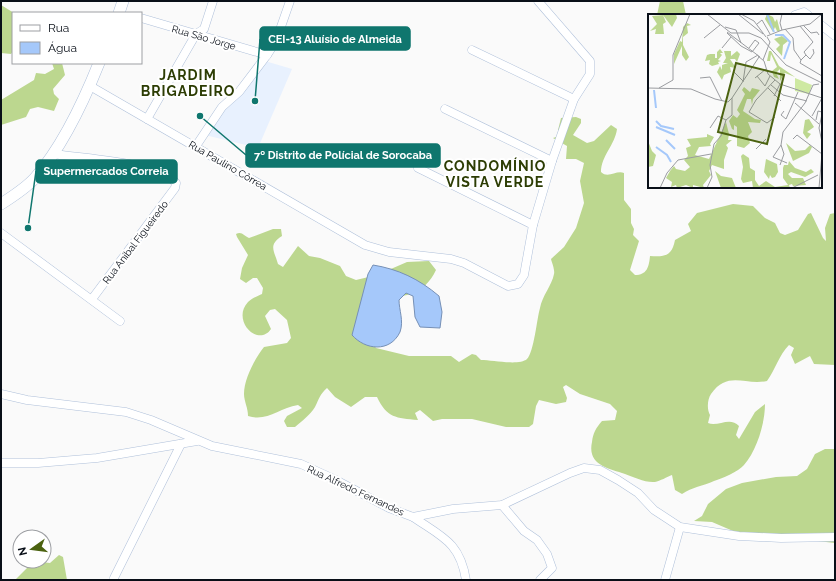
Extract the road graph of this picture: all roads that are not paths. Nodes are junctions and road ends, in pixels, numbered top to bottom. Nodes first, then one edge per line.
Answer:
1 (213, 1) edge
2 (290, 1) edge
3 (538, 1) edge
4 (142, 18) edge
5 (822, 26) edge
6 (196, 34) junction
7 (835, 36) edge
8 (472, 50) dead end
9 (267, 55) junction
10 (99, 64) edge
11 (90, 86) junction
12 (574, 99) junction
13 (445, 109) dead end
14 (147, 119) junction
15 (196, 146) junction
16 (53, 154) junction
17 (552, 161) junction
18 (418, 168) dead end
19 (1, 204) edge
20 (533, 225) junction
21 (1, 232) edge
22 (92, 299) junction
23 (120, 321) dead end
24 (1, 394) edge
25 (198, 441) junction
26 (181, 444) junction
27 (1, 463) edge
28 (502, 506) junction
29 (413, 517) junction
30 (680, 527) junction
31 (835, 537) edge
32 (114, 578) dead end
33 (466, 580) edge
34 (540, 580) edge
35 (665, 580) edge

1 - 6 street
2 - 9 street
3 - 12 street
4 - 6 street, Rua São Jorge
5 - 7 street
6 - 9 street, Rua São Jorge
6 - 14 street
8 - 12 street
9 - 15 street
10 - 11 main road
11 - 14 street, Rua Paulino Côrrea
11 - 16 main road
12 - 17 street
13 - 17 street
14 - 15 street, Rua Paulino Côrrea
15 - 20 street, Rua Paulino Côrrea
16 - 19 main road
16 - 22 street, Rua Aníbal Figueiredo
17 - 20 street
18 - 20 street
21 - 22 street
22 - 23 street
24 - 25 street, Rua Alfredo Fernandes
25 - 26 street
25 - 29 street, Rua Alfredo Fernandes
26 - 27 street
26 - 32 street
28 - 29 street, Rua Alfredo Fernandes
28 - 30 street, Rua Alfredo Fernandes
28 - 34 street
29 - 33 street
30 - 31 street, Rua Alfredo Fernandes
30 - 35 street

